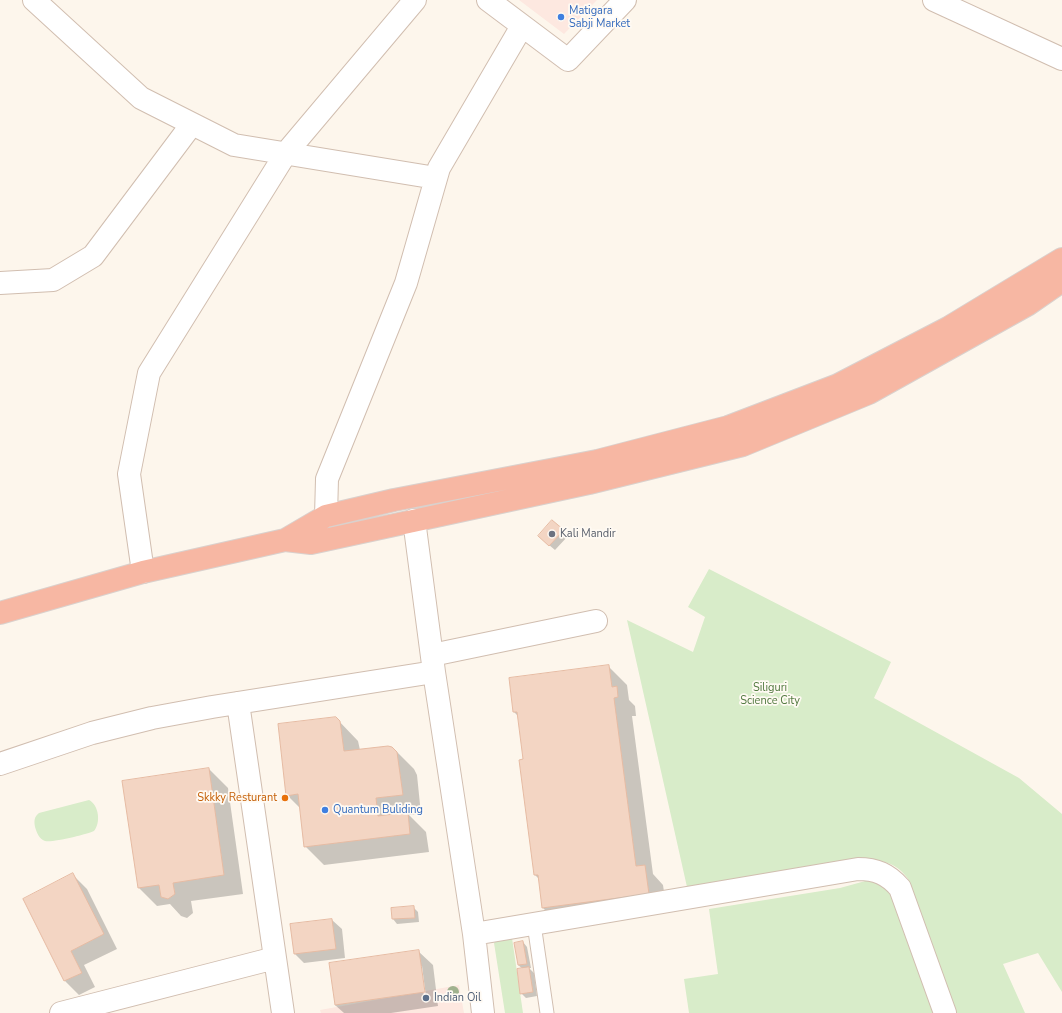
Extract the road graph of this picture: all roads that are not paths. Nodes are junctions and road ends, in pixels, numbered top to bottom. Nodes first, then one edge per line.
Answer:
1 (34, 0) edge
2 (415, 0) edge
3 (488, 0) edge
4 (625, 0) edge
5 (934, 0) edge
6 (522, 26) junction
7 (1062, 59) edge
8 (192, 124) junction
9 (286, 153) junction
10 (436, 178) junction
11 (1062, 259) edge
12 (1062, 281) edge
13 (0, 283) edge
14 (326, 516) junction
15 (414, 520) junction
16 (285, 540) junction
17 (143, 572) junction
18 (0, 613) edge
19 (596, 622) dead end
20 (433, 664) junction
21 (238, 703) junction
22 (0, 764) edge
23 (534, 924) junction
24 (474, 934) junction
25 (275, 958) junction
26 (61, 1013) edge
27 (283, 1013) edge
28 (483, 1013) edge
29 (547, 1013) edge
30 (945, 1013) edge

1 - 8 street
2 - 9 street
3 - 6 street
4 - 6 street
5 - 7 street
6 - 10 street
8 - 9 street
8 - 13 street
9 - 10 street
9 - 17 street
10 - 14 street
11 - 14 highway
12 - 15 highway
14 - 16 highway
15 - 16 highway
15 - 20 street
16 - 17 highway
17 - 18 highway
19 - 20 street
20 - 21 street
20 - 24 street
21 - 22 street
21 - 25 street
23 - 24 street
23 - 29 lane
23 - 30 street
24 - 28 street
25 - 26 street
25 - 27 street

